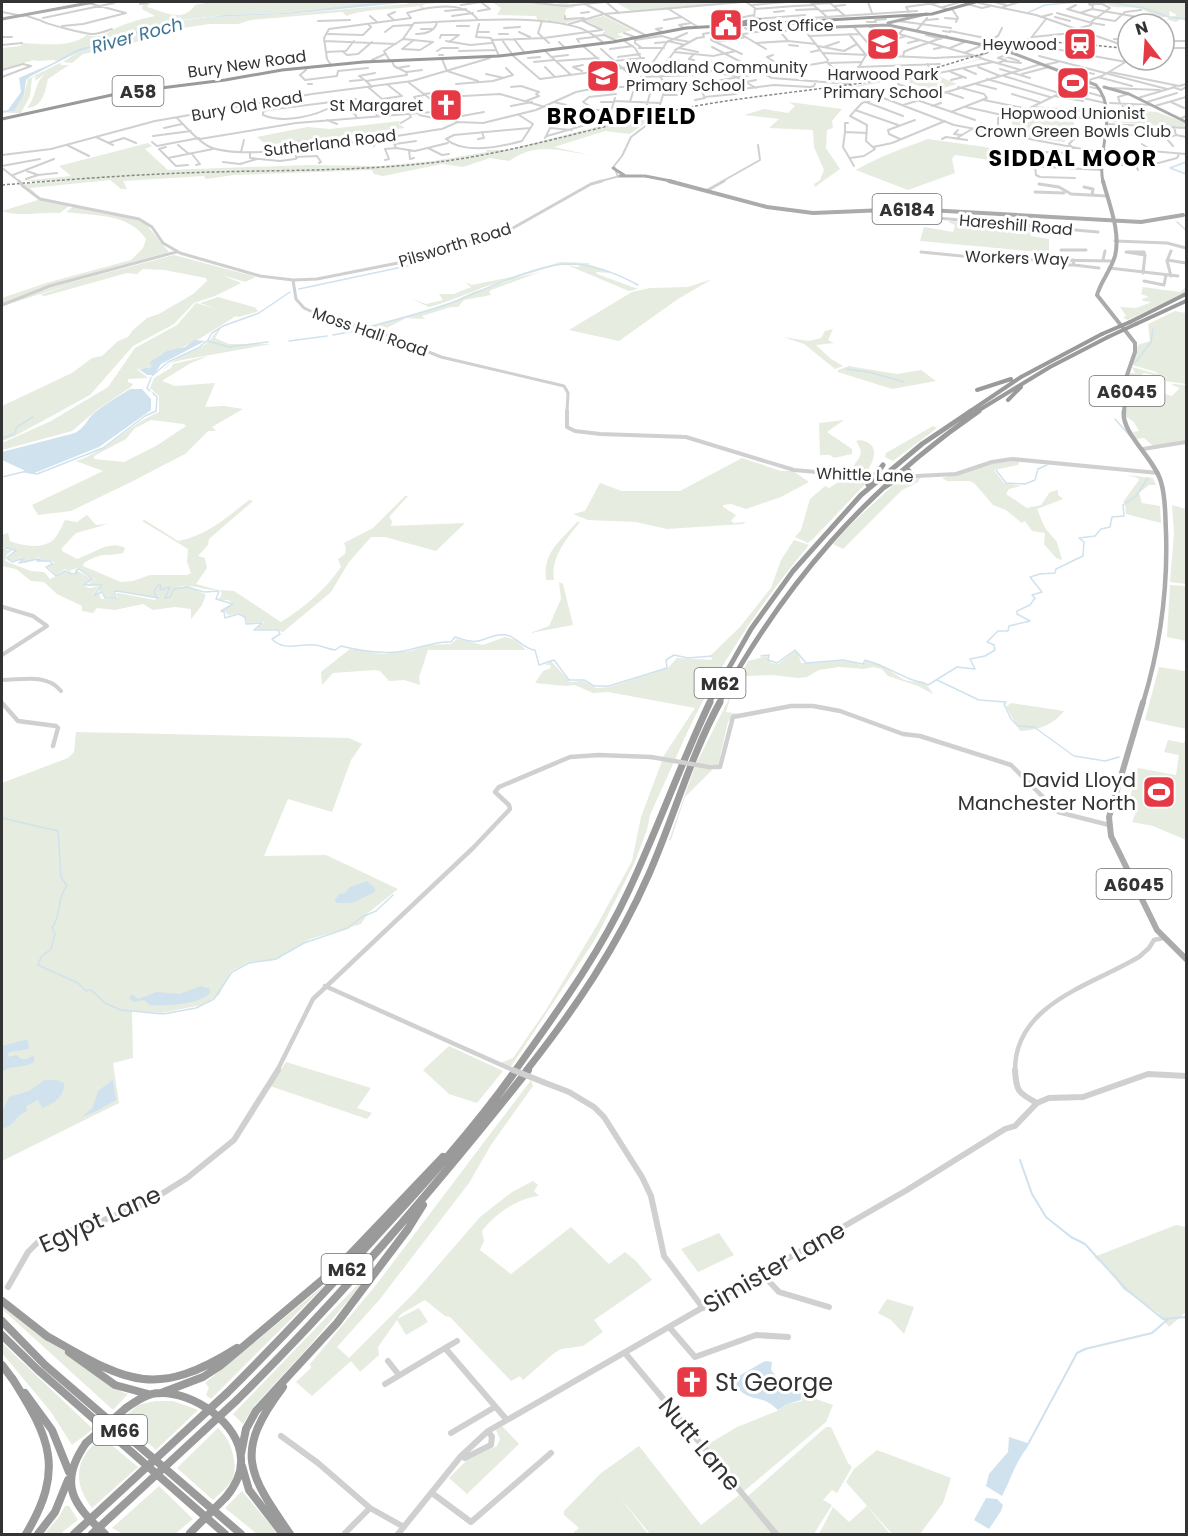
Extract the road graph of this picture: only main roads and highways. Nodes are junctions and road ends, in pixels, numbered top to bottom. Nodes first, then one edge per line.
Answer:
1 (974, 2) edge
2 (88, 3) edge
3 (927, 17) junction
4 (2, 19) edge
5 (757, 19) junction
6 (783, 23) junction
7 (791, 23) joint
8 (800, 24) junction
9 (884, 25) junction
10 (713, 27) junction
11 (1103, 88) junction
12 (2, 118) edge
13 (1186, 122) edge
14 (1104, 151) joint
15 (614, 169) road end
16 (631, 175) junction
17 (619, 177) road end
18 (716, 186) road end
19 (705, 190) junction
20 (717, 192) junction
21 (1107, 196) joint
22 (771, 207) junction
23 (1185, 214) edge
24 (1043, 216) junction
25 (1111, 219) junction
26 (1126, 221) junction
27 (1113, 226) junction
28 (1186, 294) edge
29 (1186, 300) edge
30 (1105, 335) junction
31 (1071, 354) junction
32 (1051, 360) junction
33 (977, 390) dead end
34 (1008, 400) dead end
35 (1143, 449) joint
36 (883, 465) dead end
37 (909, 471) dead end
38 (1158, 473) joint
39 (874, 492) junction
40 (861, 495) junction
41 (1186, 959) edge
42 (462, 1140) junction
43 (430, 1192) junction
44 (2, 1300) edge
45 (2, 1321) edge
46 (266, 1327) junction
47 (2, 1335) edge
48 (45, 1335) junction
49 (305, 1358) junction
50 (2, 1365) edge
51 (12, 1378) junction
52 (158, 1394) junction
53 (242, 1454) junction
54 (241, 1466) junction
55 (69, 1476) junction
56 (26, 1534) edge
57 (38, 1534) edge
58 (74, 1534) edge
59 (92, 1534) edge
60 (105, 1534) edge
61 (189, 1534) edge
62 (225, 1534) edge
63 (241, 1534) edge
64 (284, 1534) edge
65 (290, 1534) edge

1 - 3 highway
2 - 4 main road
3 - 8 highway
3 - 9 main road
5 - 6 highway, A58
5 - 10 highway, A58
5 - 10 highway, A58
6 - 7 main road
6 - 8 highway
7 - 8 highway
8 - 9 main road
9 - 11 main road, bridge
10 - 12 highway, Bury New Road / A58
11 - 13 main road
11 - 14 main road, A6045
14 - 21 main road, A6045
15 - 16 main road
16 - 17 main road, A6184
16 - 19 main road, A6184
18 - 20 main road
19 - 20 main road, A6184
19 - 22 main road, A6184
20 - 22 main road, A6184
21 - 25 main road, A6045
22 - 24 main road, A6184
23 - 25 main road, A6184
23 - 26 main road, A6184
24 - 25 main road, A6184
24 - 25 main road, A6184
25 - 26 main road, A6184
25 - 27 main road, A6045
26 - 27 main road
27 - 35 main road, A6045
28 - 30 highway, M62, bridge
29 - 30 highway, M62, bridge
30 - 31 highway, M62
30 - 32 highway, M62
31 - 34 highway, M62
31 - 39 highway, M62
32 - 33 highway, M62
32 - 40 highway, M62
35 - 38 main road, A6045
36 - 40 highway, M62
37 - 39 highway, M62
38 - 41 main road, A6045
39 - 43 highway, M62
40 - 42 highway, M62
42 - 46 highway
42 - 58 highway, M62, bridge
43 - 49 highway
43 - 59 highway, M62, bridge
44 - 48 highway
45 - 63 highway, M66
46 - 48 highway
46 - 52 highway
47 - 62 highway, M66
48 - 52 highway
49 - 53 highway
49 - 65 highway
50 - 51 highway
51 - 55 highway
51 - 56 highway
52 - 53 highway
52 - 55 highway, bridge
53 - 54 highway
54 - 61 highway, bridge
54 - 64 highway
55 - 57 highway
55 - 60 highway

